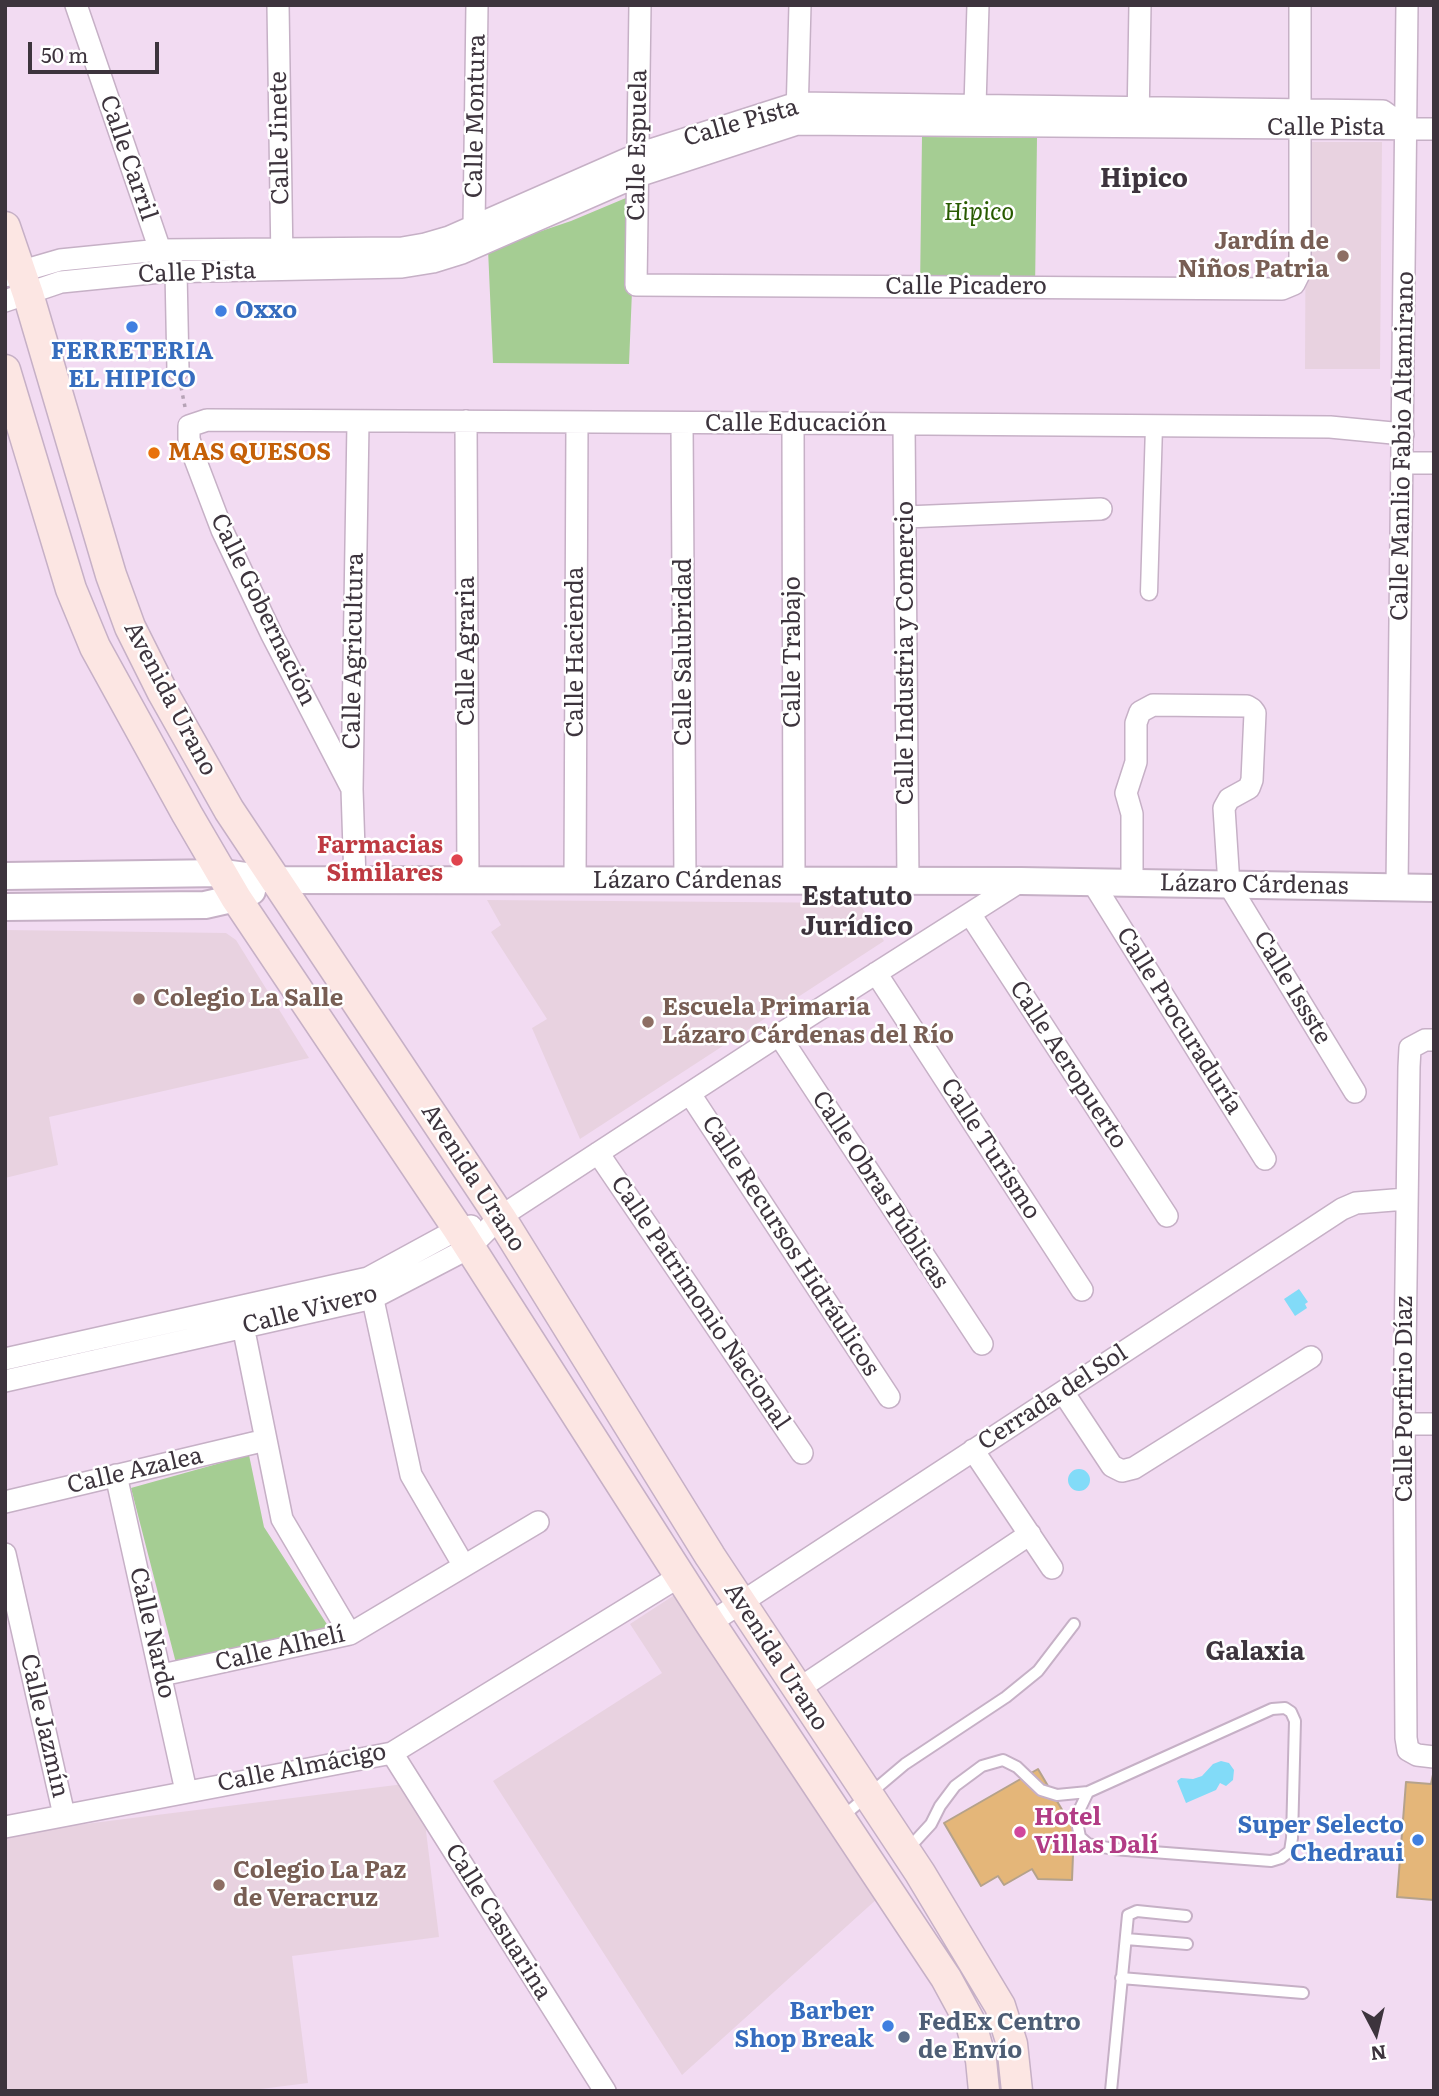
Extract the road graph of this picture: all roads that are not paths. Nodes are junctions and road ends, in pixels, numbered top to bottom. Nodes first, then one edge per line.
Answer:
1 (76, 5) edge
2 (278, 5) edge
3 (477, 5) edge
4 (640, 5) edge
5 (800, 5) edge
6 (978, 5) edge
7 (1140, 5) edge
8 (1300, 5) edge
9 (1406, 5) edge
10 (975, 106) junction
11 (797, 114) junction
12 (1138, 117) junction
13 (1299, 119) junction
14 (1407, 128) junction
15 (1434, 129) edge
16 (638, 154) junction
17 (638, 176) junction
18 (474, 226) junction
19 (5, 227) edge
20 (160, 250) junction
21 (282, 260) junction
22 (169, 272) junction
23 (636, 285) joint
24 (15, 286) edge
25 (5, 370) edge
26 (178, 370) road end
27 (466, 421) junction
28 (358, 423) junction
29 (577, 423) junction
30 (793, 423) junction
31 (682, 424) junction
32 (904, 425) junction
33 (189, 426) joint
34 (1154, 426) junction
35 (1403, 434) junction
36 (1402, 463) junction
37 (1434, 463) edge
38 (1101, 509) dead end
39 (906, 517) junction
40 (1149, 592) dead end
41 (352, 789) junction
42 (5, 876) edge
43 (276, 880) junction
44 (355, 880) junction
45 (468, 880) junction
46 (575, 880) junction
47 (685, 881) junction
48 (794, 881) junction
49 (908, 881) junction
50 (1021, 881) junction
51 (1093, 883) junction
52 (1132, 883) junction
53 (1229, 885) junction
54 (230, 886) junction
55 (1397, 887) junction
56 (1434, 888) edge
57 (6, 905) edge
58 (970, 914) junction
59 (876, 974) junction
60 (378, 1032) junction
61 (779, 1035) junction
62 (1434, 1040) edge
63 (342, 1057) junction
64 (1355, 1092) dead end
65 (690, 1094) junction
66 (598, 1153) junction
67 (1265, 1159) dead end
68 (1406, 1199) junction
69 (1167, 1216) dead end
70 (500, 1217) junction
71 (463, 1238) junction
72 (371, 1288) junction
73 (1082, 1290) dead end
74 (241, 1317) junction
75 (982, 1344) dead end
76 (1311, 1357) dead end
77 (5, 1359) edge
78 (39, 1362) junction
79 (5, 1381) edge
80 (1063, 1392) junction
81 (889, 1398) dead end
82 (1405, 1424) junction
83 (1434, 1424) edge
84 (266, 1440) junction
85 (973, 1450) junction
86 (802, 1453) dead end
87 (116, 1475) junction
88 (5, 1502) edge
89 (538, 1521) dead end
90 (1030, 1534) junction
91 (5, 1555) edge
92 (464, 1566) junction
93 (1052, 1568) dead end
94 (680, 1576) junction
95 (741, 1603) junction
96 (710, 1623) junction
97 (1074, 1624) dead end
98 (350, 1634) junction
99 (162, 1675) junction
100 (797, 1690) junction
101 (392, 1753) junction
102 (1434, 1757) edge
103 (186, 1791) junction
104 (1088, 1792) junction
105 (867, 1796) junction
106 (64, 1815) junction
107 (840, 1818) junction
108 (5, 1827) edge
109 (913, 1862) junction
110 (890, 1892) junction
111 (1186, 1916) dead end
112 (1126, 1939) junction
113 (1187, 1944) dead end
114 (1121, 1978) junction
115 (1303, 1993) dead end
116 (605, 2091) edge
117 (984, 2091) edge
118 (1017, 2091) edge
119 (1111, 2091) edge

1 - 20 street, Calle Carril
2 - 21 street, Calle Jinete
3 - 18 street, Calle Montura
4 - 16 street, Calle Espuela
5 - 11 street
6 - 10 street
7 - 12 street
8 - 13 street
9 - 14 street, Calle Manlio Fabio Altamirano
10 - 11 street, Calle Pista
10 - 12 street, Calle Pista
11 - 12 street, Calle Pista
11 - 16 street, Calle Pista
11 - 17 street, Calle Pista
12 - 13 street, Calle Pista
13 - 14 street, Calle Pista
13 - 23 street, Calle Picadero
14 - 15 street, Calle Pista
14 - 35 street, Calle Manlio Fabio Altamirano
16 - 17 street, Calle Espuela
16 - 18 street, Calle Pista
17 - 21 street, Calle Pista
17 - 23 street, Calle Espuela
18 - 21 street, Calle Pista
19 - 24 main road, Avenida Urano
20 - 21 street, Calle Pista
20 - 22 street, Calle Carril
20 - 24 street, Calle Pista
21 - 22 street, Calle Pista
22 - 24 street, Calle Pista
22 - 26 street
24 - 43 main road, Avenida Urano
25 - 54 main road, Avenida Urano
27 - 28 street, Calle Educación
27 - 29 street, Calle Educación
27 - 45 street, Calle Agraria
28 - 33 street, Calle Educación
28 - 41 street, Calle Agricultura
29 - 31 street, Calle Educación
29 - 46 street, Calle Hacienda
30 - 31 street, Calle Educación
30 - 32 street, Calle Educación
30 - 48 street, Calle Trabajo
31 - 47 street, Calle Salubridad
32 - 34 street, Calle Educación
32 - 39 street, Calle Industria y Comercio
33 - 41 street, Calle Gobernación
34 - 35 street, Calle Educación
34 - 40 street
35 - 36 street, Calle Manlio Fabio Altamirano
36 - 37 street
36 - 55 street, Calle Manlio Fabio Altamirano
38 - 39 street
39 - 49 street, Calle Industria y Comercio
41 - 44 street, Calle Agricultura
42 - 54 street
43 - 44 street, Lázaro Cárdenas
43 - 54 street, Lázaro Cárdenas
43 - 60 main road, Avenida Urano
44 - 45 street, Lázaro Cárdenas
45 - 46 street, Lázaro Cárdenas
46 - 47 street, Lázaro Cárdenas
47 - 48 street, Lázaro Cárdenas
48 - 49 street, Lázaro Cárdenas
49 - 50 street, Lázaro Cárdenas
50 - 51 street, Lázaro Cárdenas
50 - 58 street, Calle Vivero
51 - 52 street, Lázaro Cárdenas
51 - 67 street, Calle Procuraduría
52 - 53 street, Lázaro Cárdenas
52 - 53 street
53 - 55 street, Lázaro Cárdenas
53 - 64 street, Calle Issste
54 - 57 street
54 - 63 main road, Avenida Urano
55 - 56 street, Lázaro Cárdenas
58 - 59 street, Calle Vivero
58 - 69 street, Calle Aeropuerto
59 - 61 street, Calle Vivero
59 - 73 street, Calle Turismo
60 - 63 main road
60 - 70 main road, Avenida Urano
61 - 65 street, Calle Vivero
61 - 75 street, Calle Obras Públicas
62 - 68 street, Calle Porfirio Díaz
63 - 71 main road, Avenida Urano
65 - 66 street, Calle Vivero
65 - 81 street, Calle Recursos Hidráulicos
66 - 70 street, Calle Vivero
66 - 86 street, Calle Patrimonio Nacional
68 - 80 street, Cerrada del Sol
68 - 82 street, Calle Porfirio Díaz
70 - 71 street, Calle Vivero
70 - 95 main road, Avenida Urano
71 - 72 street, Calle Vivero
71 - 94 main road, Avenida Urano
72 - 74 street, Calle Vivero
72 - 92 street
74 - 78 street, Calle Vivero
74 - 84 street
76 - 80 street
77 - 78 street, Calle Vivero
78 - 79 street, Calle Vivero
80 - 85 street, Cerrada del Sol
82 - 83 street
82 - 102 street, Calle Porfirio Díaz
84 - 87 street, Calle Azalea
84 - 98 street
85 - 90 street
85 - 95 street, Cerrada del Sol
87 - 88 street, Calle Azalea
87 - 99 street, Calle Nardo
89 - 92 street, Calle Alhelí
90 - 93 street
90 - 100 street
91 - 106 street, Calle Jazmín
92 - 98 street, Calle Alhelí
94 - 96 main road, Avenida Urano
94 - 101 street, Calle Almácigo
95 - 96 street, Cerrada del Sol
95 - 100 main road, Avenida Urano
96 - 107 main road, Avenida Urano
97 - 105 lane
98 - 99 street, Calle Alhelí
99 - 103 street, Calle Nardo
100 - 105 main road, Avenida Urano
101 - 103 street, Calle Almácigo
101 - 116 street, Calle Casuarina
103 - 106 street, Calle Almácigo
104 - 104 lane
104 - 109 lane
105 - 107 lane
105 - 109 main road, Avenida Urano
106 - 108 street, Calle Almácigo
107 - 110 main road, Avenida Urano
109 - 110 main road
109 - 118 main road, Avenida Urano
110 - 117 main road, Avenida Urano
111 - 112 lane
112 - 113 lane
112 - 114 lane
114 - 115 lane
114 - 119 lane

